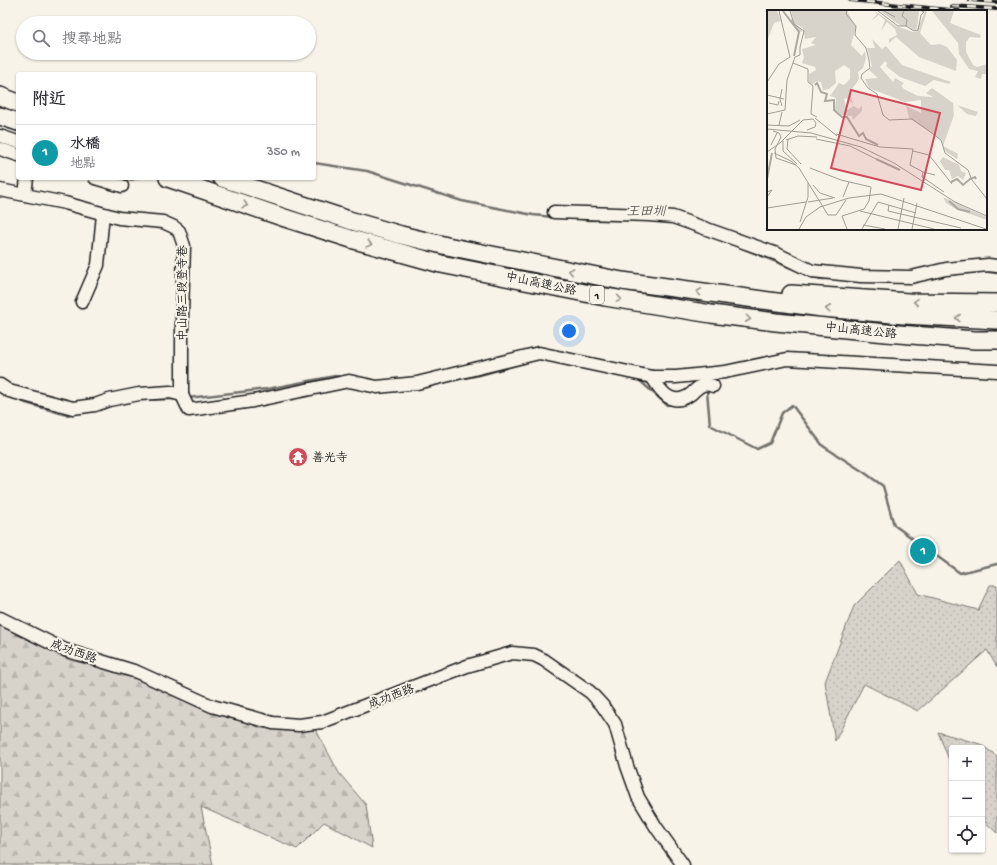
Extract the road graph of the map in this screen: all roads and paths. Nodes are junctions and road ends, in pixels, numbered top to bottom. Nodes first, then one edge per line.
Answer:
1 (0, 96) edge
2 (16, 102) edge
3 (0, 116) edge
4 (16, 121) edge
5 (0, 136) edge
6 (16, 141) edge
7 (0, 149) edge
8 (16, 154) edge
9 (27, 180) edge
10 (102, 180) edge
11 (173, 180) edge
12 (226, 180) edge
13 (122, 186) dead end
14 (0, 190) edge
15 (25, 195) junction
16 (554, 212) dead end
17 (103, 214) junction
18 (997, 266) edge
19 (744, 298) junction
20 (82, 302) dead end
21 (997, 303) edge
22 (997, 320) edge
23 (997, 341) edge
24 (997, 371) edge
25 (652, 377) junction
26 (0, 386) edge
27 (713, 386) dead end
28 (183, 398) junction
29 (0, 618) edge
30 (683, 865) edge

1 - 2 highway
3 - 4 highway
5 - 6 street
7 - 8 street
9 - 15 street
10 - 13 street
11 -> 23 highway, 中山高速公路 / 1
19 -> 12 highway, 中山高速公路 / 1
14 - 15 street, 中山路三段登寺巷
15 - 17 street, 中山路三段登寺巷
16 - 18 street
17 - 20 street
17 - 28 street, 中山路三段登寺巷
21 -> 19 highway
22 -> 19 highway, 中山高速公路 / 1
24 - 25 street
25 - 27 street
25 - 28 street
26 - 28 street
29 - 30 street, 成功西路

